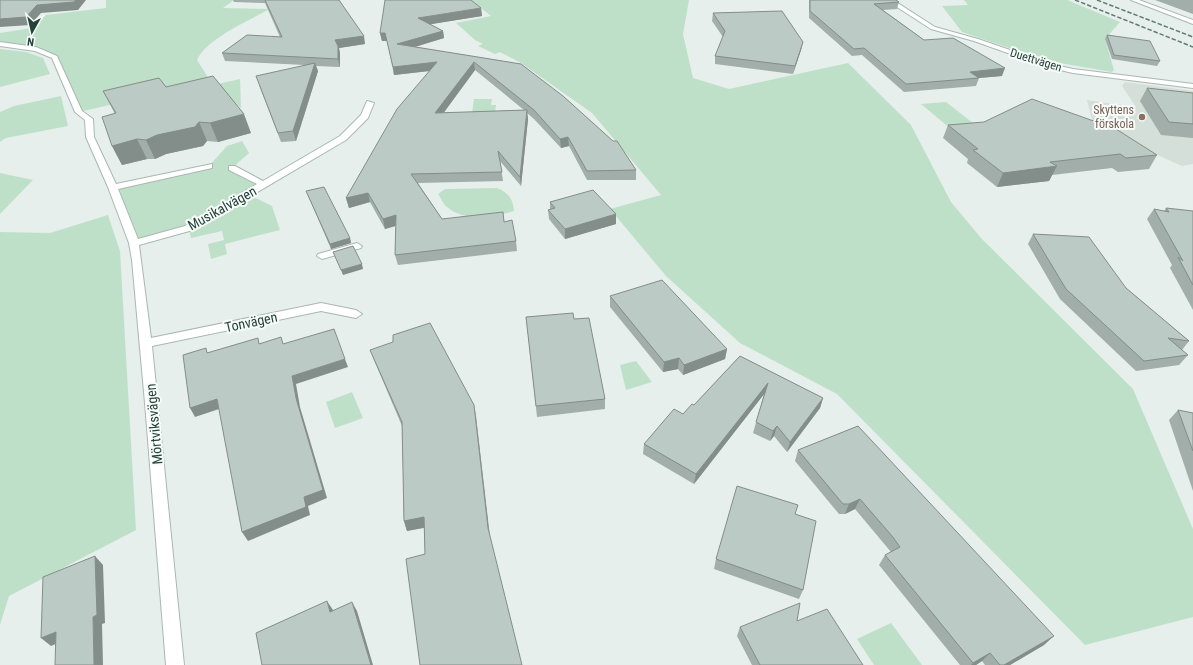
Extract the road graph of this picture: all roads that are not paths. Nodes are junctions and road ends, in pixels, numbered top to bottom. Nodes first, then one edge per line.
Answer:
1 (889, 0) edge
2 (1134, 0) edge
3 (1193, 22) edge
4 (0, 44) edge
5 (1193, 86) edge
6 (370, 103) dead end
7 (209, 166) dead end
8 (232, 168) dead end
9 (263, 184) junction
10 (113, 187) junction
11 (134, 243) junction
12 (357, 246) dead end
13 (322, 256) dead end
14 (356, 314) dead end
15 (146, 343) junction
16 (175, 665) edge

1 - 5 street, Duettvägen
2 - 3 street
4 - 10 street, Mörtviksvägen
6 - 9 street, Musikalvägen
7 - 10 street
8 - 9 street, Musikalvägen
9 - 11 street, Musikalvägen
10 - 11 street, Mörtviksvägen
11 - 15 street, Mörtviksvägen
12 - 13 street
14 - 15 street, Tonvägen
15 - 16 street, Mörtviksvägen

